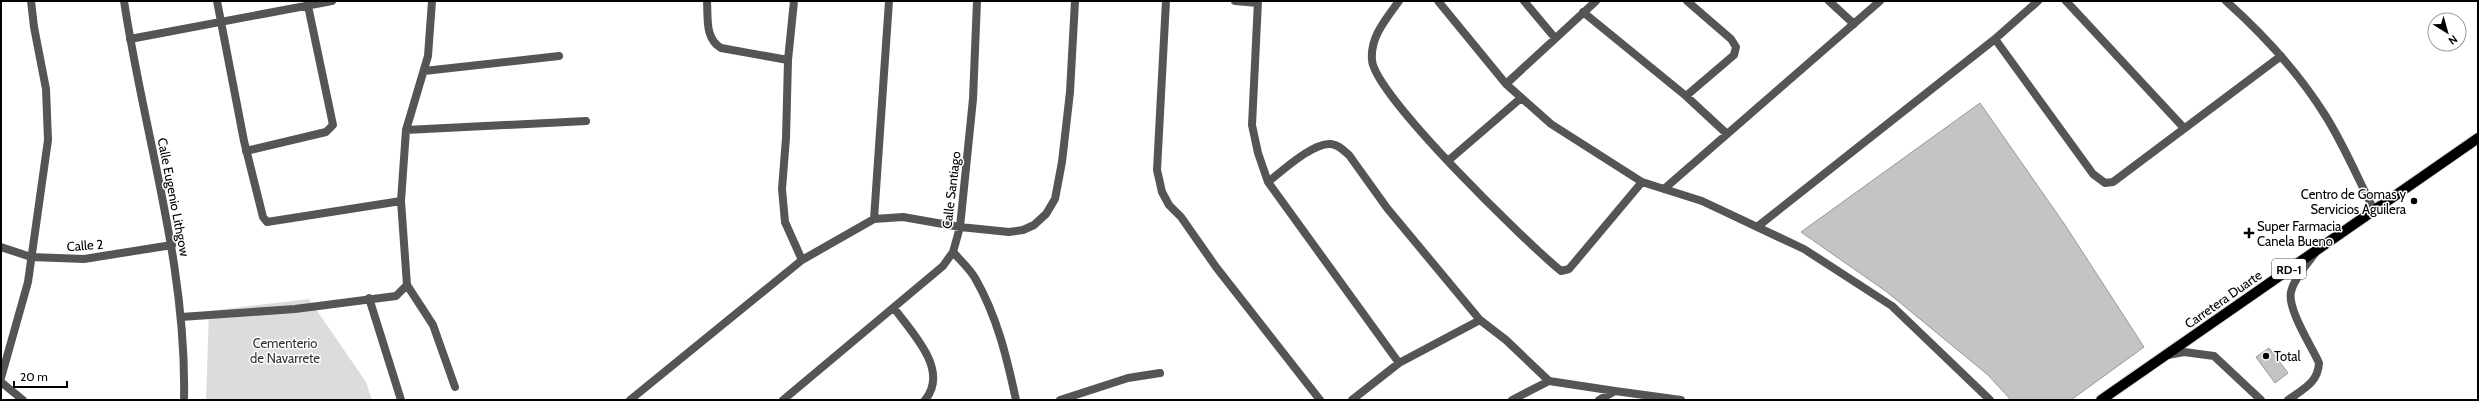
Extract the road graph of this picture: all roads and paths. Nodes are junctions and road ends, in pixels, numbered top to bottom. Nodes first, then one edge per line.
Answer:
1 (31, 1) edge
2 (124, 1) edge
3 (216, 1) edge
4 (332, 1) edge
5 (432, 1) edge
6 (707, 1) edge
7 (794, 1) edge
8 (889, 1) edge
9 (977, 1) edge
10 (1075, 1) edge
11 (1166, 1) edge
12 (1235, 1) edge
13 (1399, 1) edge
14 (1438, 1) edge
15 (1524, 1) edge
16 (1596, 1) edge
17 (1688, 1) edge
18 (1829, 1) edge
19 (1880, 1) edge
20 (2038, 1) edge
21 (2066, 1) edge
22 (2226, 1) edge
23 (1258, 2) edge
24 (307, 4) edge
25 (1583, 12) junction
26 (219, 21) junction
27 (1854, 24) junction
28 (1555, 38) junction
29 (130, 39) junction
30 (1995, 39) junction
31 (559, 56) dead end
32 (2281, 56) junction
33 (788, 60) junction
34 (424, 71) junction
35 (1506, 84) junction
36 (1686, 96) junction
37 (1521, 98) junction
38 (586, 121) dead end
39 (2184, 128) junction
40 (406, 130) junction
41 (1727, 134) junction
42 (2478, 138) edge
43 (246, 151) junction
44 (1449, 160) junction
45 (1268, 182) junction
46 (1642, 182) junction
47 (1664, 189) junction
48 (401, 201) junction
49 (2374, 210) junction
50 (874, 219) junction
51 (1758, 227) junction
52 (960, 228) junction
53 (172, 245) junction
54 (1, 247) edge
55 (2319, 248) junction
56 (953, 252) junction
57 (31, 257) junction
58 (802, 260) junction
59 (407, 285) junction
60 (369, 298) junction
61 (894, 308) junction
62 (181, 318) junction
63 (1480, 320) junction
64 (2164, 356) junction
65 (1399, 363) junction
66 (1160, 373) dead end
67 (1, 378) edge
68 (1549, 381) junction
69 (1, 382) edge
70 (455, 387) dead end
71 (1615, 391) junction
72 (23, 400) edge
73 (184, 400) edge
74 (401, 400) edge
75 (630, 400) edge
76 (783, 400) edge
77 (925, 400) edge
78 (1016, 400) edge
79 (1060, 400) edge
80 (1320, 400) edge
81 (1352, 400) edge
82 (1512, 400) edge
83 (1599, 400) edge
84 (1681, 400) edge
85 (1990, 400) edge
86 (2101, 400) edge
87 (2261, 400) edge
88 (2288, 400) edge

1 - 57 street
2 - 29 street, Calle Eugenio Lithgow
3 - 26 street
4 - 24 street
5 - 34 street
6 - 33 street
7 - 33 street
8 - 50 street
9 - 52 street, Calle Santiago
10 - 52 street
11 - 80 street
12 - 23 street
13 - 44 street
14 - 35 street
15 - 28 street
16 - 25 street
17 - 36 street
18 - 27 street
19 - 27 street
20 - 30 street
21 - 39 street
22 - 32 street
23 - 45 street
24 - 26 street
24 - 43 street
25 - 28 street
25 - 36 street
26 - 29 street
26 - 43 street
27 - 41 street
28 - 35 street
29 - 53 street, Calle Eugenio Lithgow
30 - 39 street
30 - 51 street
31 - 34 street
32 - 39 street
32 - 49 street
33 - 58 street
34 - 40 street
35 - 37 street
36 - 41 street
37 - 44 street
37 - 46 street
38 - 40 street
40 - 48 street
41 - 47 street
42 - 49 main road, Carretera Duarte / RD-1
43 - 48 street
44 - 46 street
45 - 63 street
45 - 65 street
46 - 47 street
47 - 51 street
48 - 59 street
49 - 55 main road, Carretera Duarte / RD-1
50 - 52 street
50 - 58 street
51 - 85 street
52 - 56 street, Calle Santiago
53 - 57 street, Calle 2
53 - 62 street, Calle Eugenio Lithgow
54 - 57 street, Calle 2
55 - 64 main road, Carretera Duarte / RD-1
55 - 88 street
56 - 61 street, Calle Santiago
56 - 78 street
57 - 67 street
58 - 75 street
59 - 60 street
59 - 70 street
60 - 62 street
60 - 74 street
61 - 76 street, Calle Santiago
61 - 77 street
62 - 73 street, Calle Eugenio Lithgow
63 - 65 street
63 - 68 street
64 - 86 main road, Carretera Duarte / RD-1
64 - 87 street
65 - 81 street
66 - 79 street
68 - 71 street
68 - 82 street
69 - 72 street
71 - 83 street
71 - 84 street

